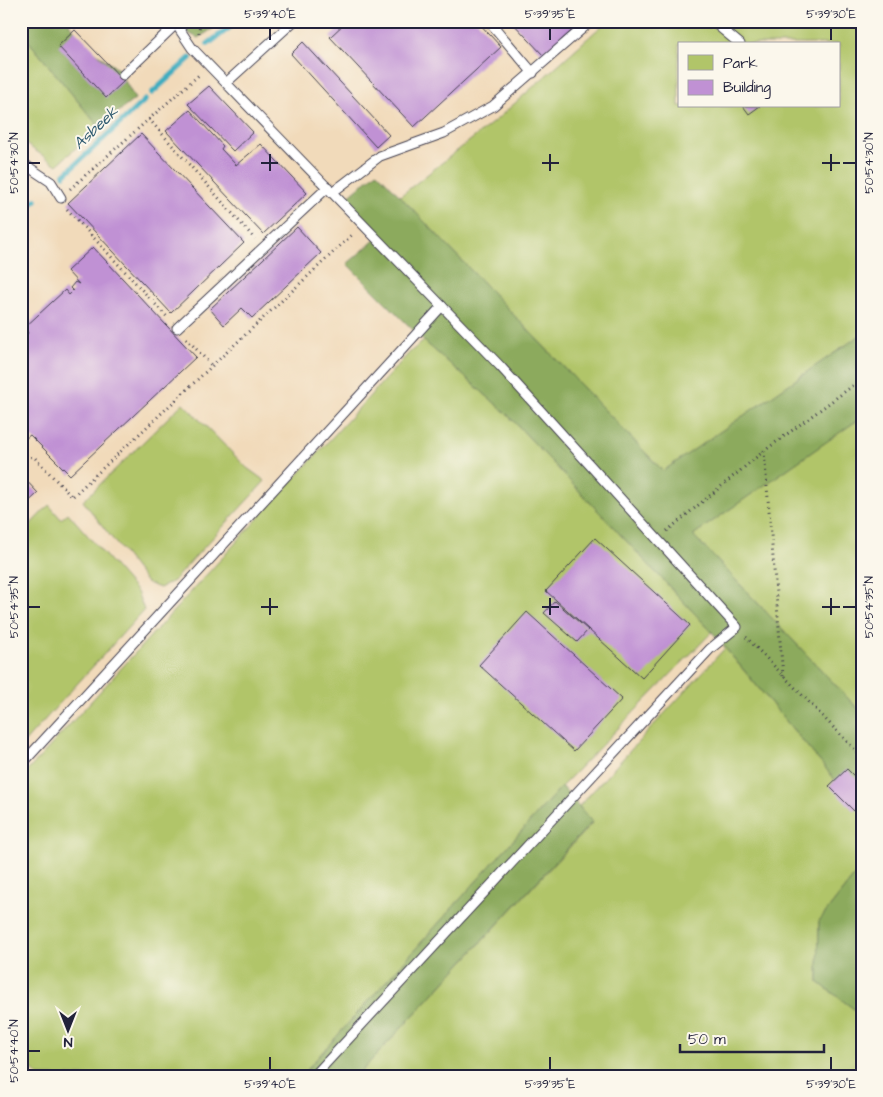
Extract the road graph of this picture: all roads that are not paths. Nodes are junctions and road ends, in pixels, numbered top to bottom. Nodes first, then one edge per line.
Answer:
1 (294, 21) edge
2 (489, 21) edge
3 (591, 21) edge
4 (702, 21) edge
5 (177, 25) edge
6 (738, 42) edge
7 (533, 73) junction
8 (123, 75) dead end
9 (227, 82) junction
10 (21, 162) edge
11 (330, 189) junction
12 (60, 198) road end
13 (442, 306) junction
14 (177, 328) road end
15 (21, 765) edge
16 (314, 1076) edge

1 - 9 lane
2 - 7 lane
3 - 7 lane
4 - 6 lane
5 - 8 lane
5 - 9 lane
7 - 11 lane
9 - 11 lane
10 - 12 lane
11 - 13 lane
11 - 14 lane
13 - 15 lane
13 - 16 lane

